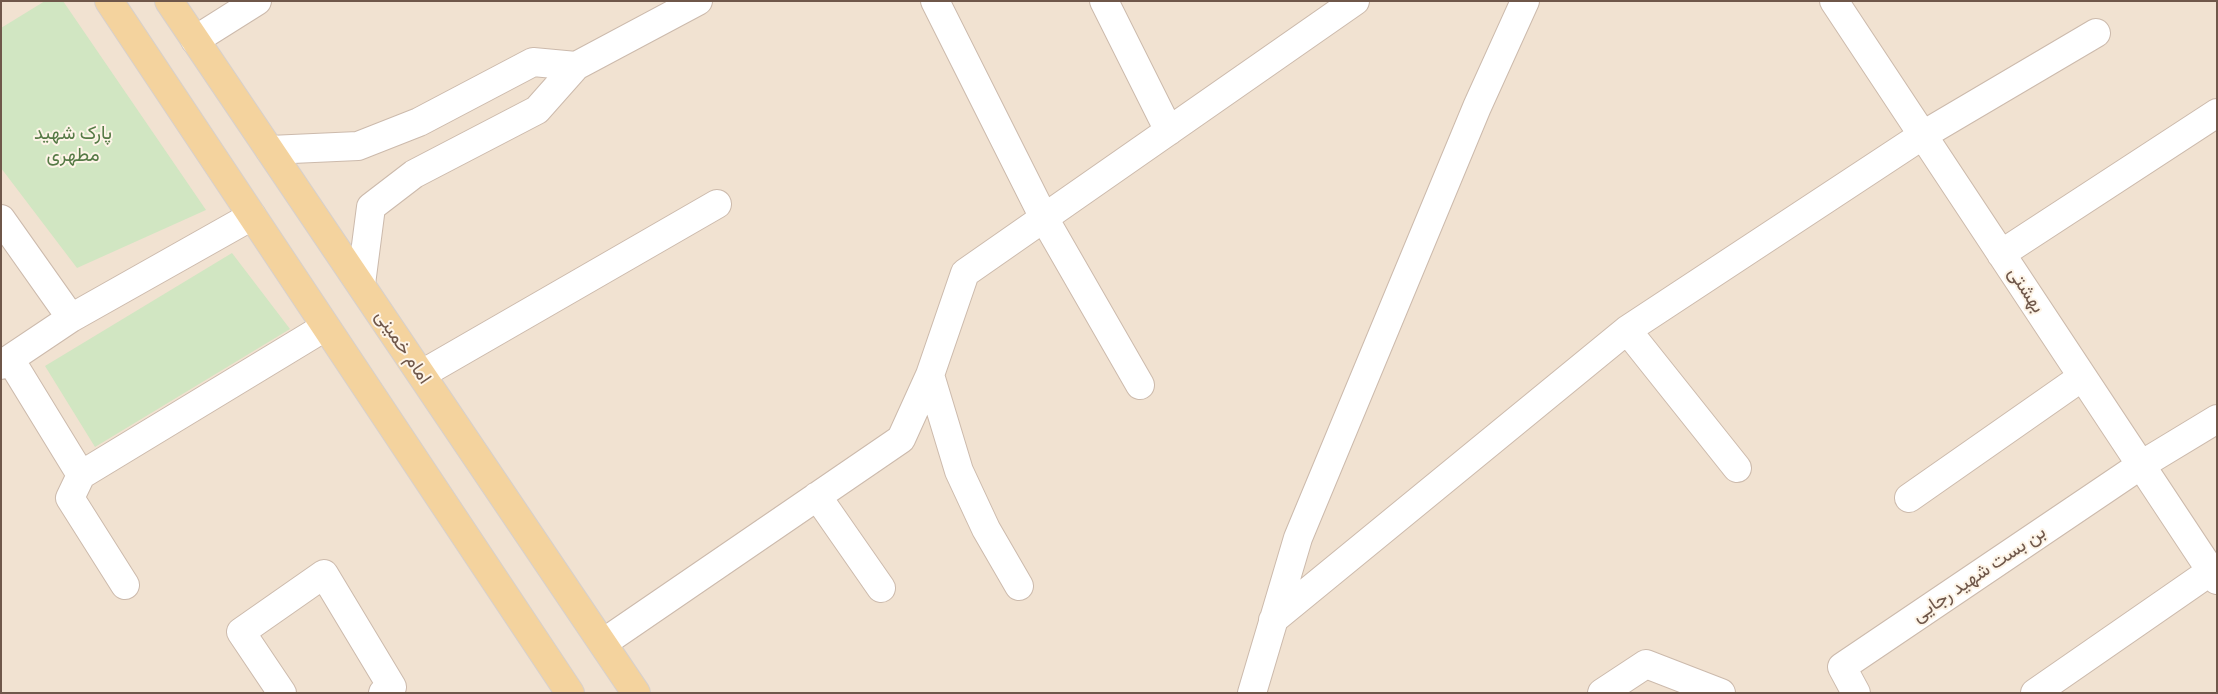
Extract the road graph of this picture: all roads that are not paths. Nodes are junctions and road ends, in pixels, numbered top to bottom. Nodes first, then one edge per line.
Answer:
1 (109, 1) edge
2 (169, 1) edge
3 (257, 1) edge
4 (698, 1) edge
5 (935, 1) edge
6 (1104, 1) edge
7 (1355, 1) edge
8 (1525, 1) edge
9 (1834, 1) edge
10 (2096, 33) dead end
11 (195, 40) junction
12 (576, 66) junction
13 (2217, 113) edge
14 (1169, 131) junction
15 (1923, 135) junction
16 (270, 150) junction
17 (717, 204) dead end
18 (252, 216) junction
19 (1044, 218) junction
20 (1, 219) edge
21 (2002, 254) junction
22 (361, 284) junction
23 (71, 318) junction
24 (325, 327) junction
25 (1628, 330) junction
26 (6, 362) edge
27 (422, 374) junction
28 (930, 375) junction
29 (2082, 377) junction
30 (1140, 385) dead end
31 (2217, 419) edge
32 (2141, 465) junction
33 (1738, 468) dead end
34 (81, 475) junction
35 (817, 496) junction
36 (1909, 498) dead end
37 (2214, 575) edge
38 (125, 585) dead end
39 (1019, 586) dead end
40 (880, 588) dead end
41 (1273, 620) junction
42 (603, 643) junction
43 (282, 693) edge
44 (383, 693) edge
45 (570, 693) edge
46 (636, 693) edge
47 (1252, 693) edge
48 (1602, 693) edge
49 (1721, 693) edge
50 (1856, 693) edge
51 (2035, 693) edge

1 - 18 main road
2 - 11 main road, امام خمینی
3 - 11 street
4 - 12 street
5 - 19 street
6 - 14 street
7 - 14 street
8 - 41 street
9 - 15 street, بهشتی
10 - 15 street
11 - 16 main road, امام خمینی
12 - 16 street
12 - 22 street
13 - 21 street
14 - 19 street
15 - 21 street, بهشتی
15 - 25 street
16 - 22 main road, امام خمینی
17 - 27 street
18 - 23 street
18 - 24 main road
19 - 28 street
19 - 30 street
20 - 23 street
21 - 29 street, بهشتی
22 - 27 main road, امام خمینی
23 - 26 street
24 - 34 street
24 - 45 main road
25 - 33 street
25 - 41 street
26 - 34 street
27 - 42 main road, امام خمینی
28 - 35 street
28 - 39 street
29 - 32 street, بهشتی
29 - 36 street
31 - 32 street
32 - 37 street, بهشتی
32 - 50 street, بن بست شهید رجایی
34 - 38 street
35 - 40 street
35 - 42 street
37 - 51 street
41 - 47 street
42 - 46 main road, امام خمینی
43 - 44 street
48 - 49 street

